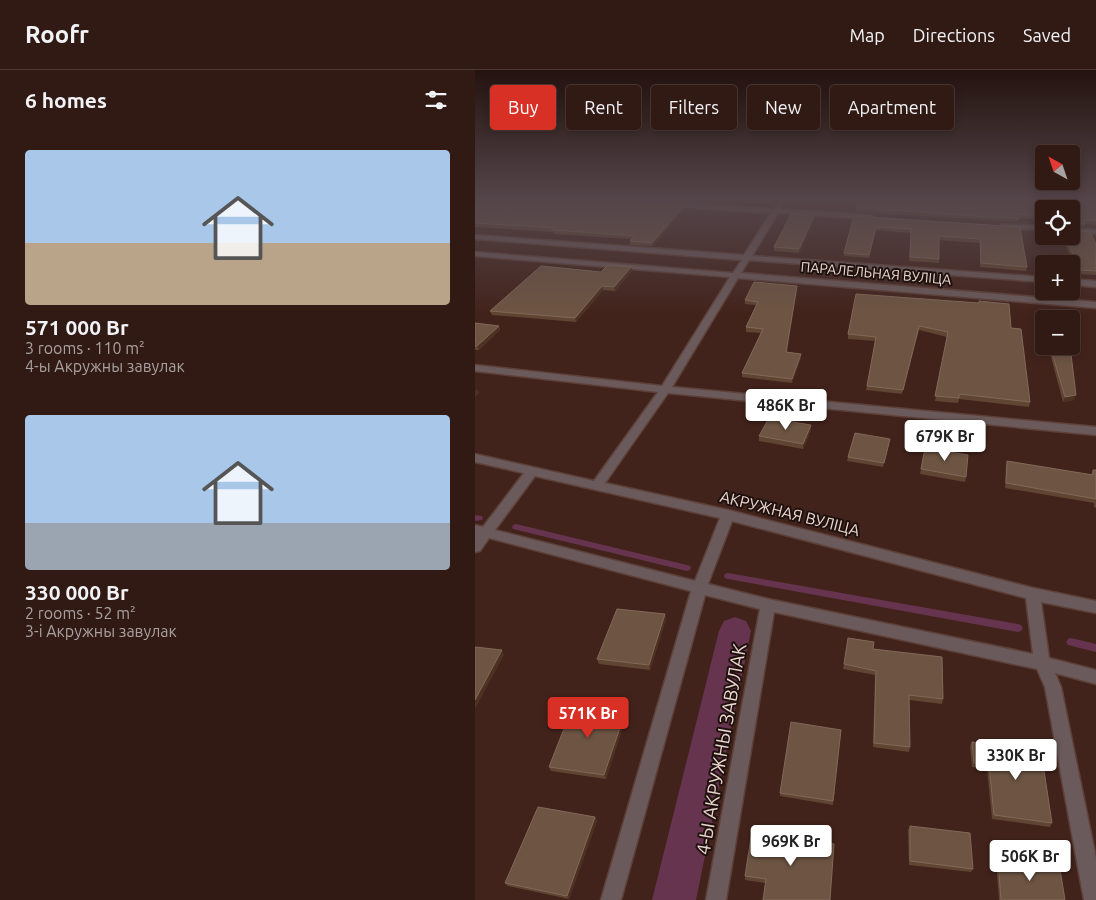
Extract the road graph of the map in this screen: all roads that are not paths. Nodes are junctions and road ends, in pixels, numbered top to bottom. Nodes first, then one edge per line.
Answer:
1 (485, 238) edge
2 (759, 238) edge
3 (475, 254) edge
4 (747, 257) junction
5 (735, 274) junction
6 (1035, 279) edge
7 (1080, 283) edge
8 (1096, 284) edge
9 (1066, 300) edge
10 (1067, 303) junction
11 (1096, 305) edge
12 (475, 368) edge
13 (665, 390) junction
14 (1096, 431) edge
15 (475, 458) edge
16 (532, 471) junction
17 (598, 484) junction
18 (728, 515) junction
19 (480, 531) edge
20 (475, 547) edge
21 (700, 586) junction
22 (1033, 594) junction
23 (768, 605) junction
24 (1096, 608) edge
25 (1042, 663) junction
26 (1096, 677) edge
27 (611, 900) edge
28 (716, 900) edge
29 (1094, 900) edge

1 - 4 street, ПАРАЛЕЛЬНАЯ ВУЛІЦА
2 - 4 street
3 - 5 street, ПАРАЛЕЛЬНАЯ ВУЛІЦА
4 - 5 street
4 - 6 street, ПАРАЛЕЛЬНАЯ ВУЛІЦА
5 - 10 street, ПАРАЛЕЛЬНАЯ ВУЛІЦА
5 - 13 street
7 - 8 street
9 - 10 street
10 - 11 street, ПАРАЛЕЛЬНАЯ ВУЛІЦА
12 - 13 street
13 - 14 street
13 - 17 street
15 - 16 street, АКРУЖНАЯ ВУЛІЦА
16 - 17 street, АКРУЖНАЯ ВУЛІЦА
16 - 19 street
17 - 18 street, АКРУЖНАЯ ВУЛІЦА
18 - 21 street
18 - 22 street, АКРУЖНАЯ ВУЛІЦА
19 - 20 street
19 - 21 street
21 - 23 street
21 - 27 street
22 - 24 street, АКРУЖНАЯ ВУЛІЦА
22 - 25 street
23 - 25 street
23 - 28 street, 4-Ы АКРУЖНЫ ЗАВУЛАК
25 - 26 street
25 - 29 street

